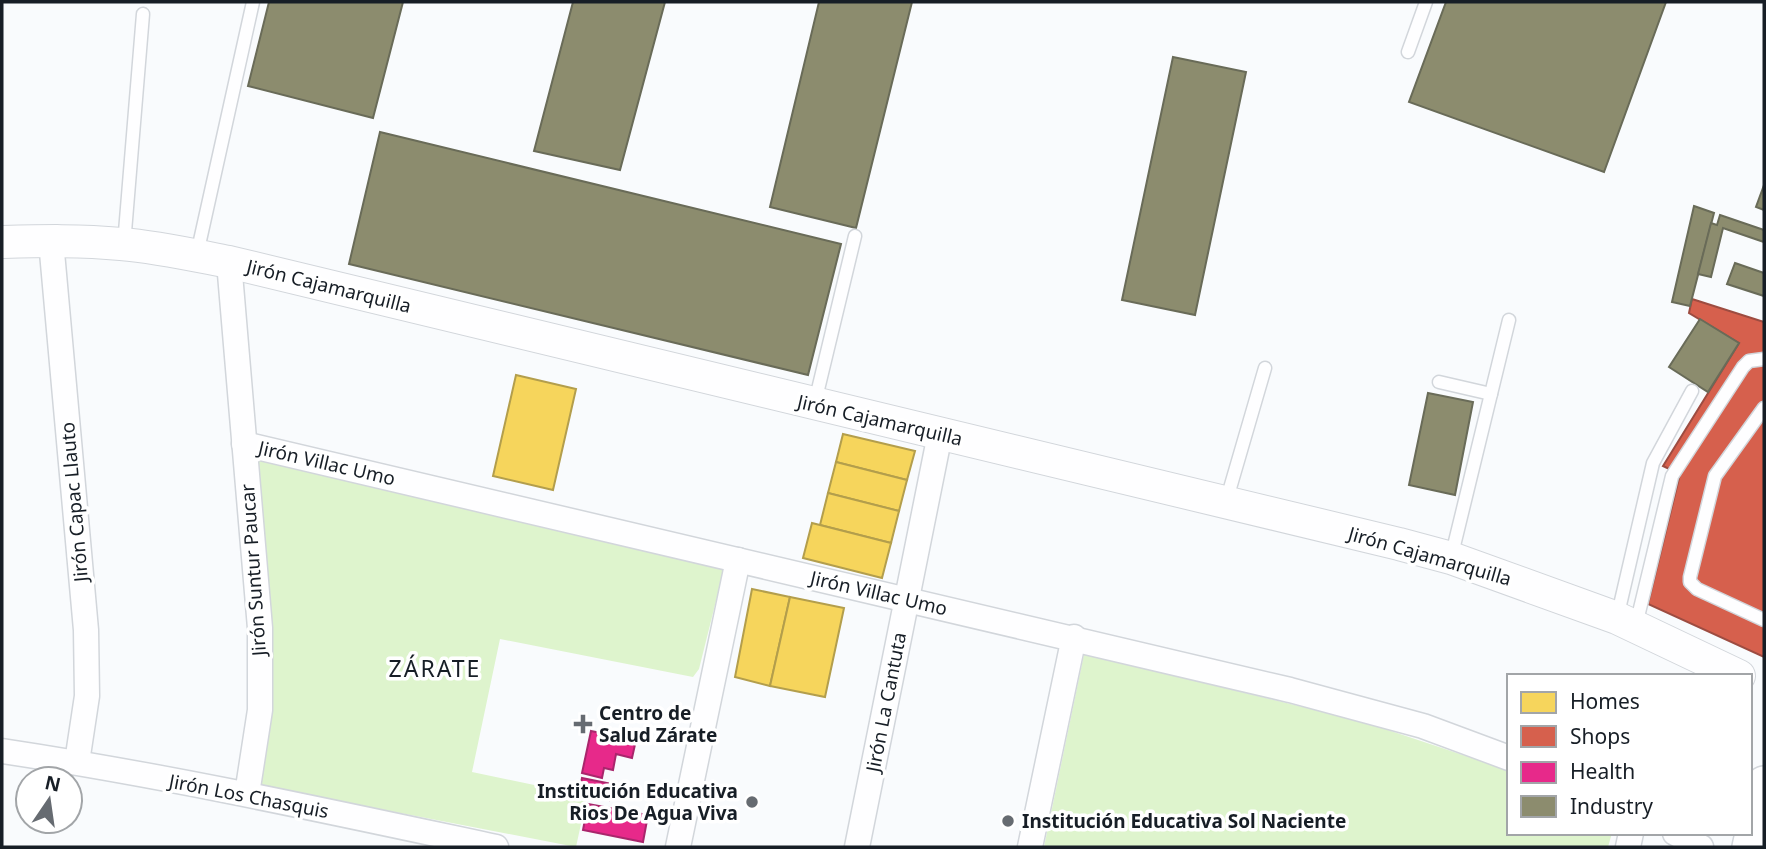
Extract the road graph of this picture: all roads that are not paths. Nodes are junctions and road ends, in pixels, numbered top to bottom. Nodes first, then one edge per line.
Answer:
1 (253, 2) edge
2 (1426, 2) edge
3 (143, 15) dead end
4 (1408, 52) dead end
5 (855, 236) dead end
6 (51, 241) junction
7 (2, 242) edge
8 (124, 244) junction
9 (197, 256) junction
10 (229, 262) junction
11 (1509, 320) dead end
12 (1764, 359) edge
13 (1265, 368) dead end
14 (1439, 382) dead end
15 (1692, 391) dead end
16 (1491, 394) junction
17 (814, 404) junction
18 (1764, 408) edge
19 (940, 434) junction
20 (244, 444) junction
21 (1226, 503) junction
22 (1451, 558) junction
23 (738, 560) junction
24 (907, 599) junction
25 (1764, 620) edge
26 (1626, 622) junction
27 (1074, 637) junction
28 (1736, 674) edge
29 (2, 751) edge
30 (1507, 757) edge
31 (77, 762) junction
32 (1764, 784) edge
33 (247, 794) junction
34 (1679, 835) edge
35 (496, 847) edge
36 (678, 847) edge
37 (857, 847) edge
38 (1030, 847) edge
39 (1701, 847) edge
40 (1750, 847) edge

1 - 9 lane
2 - 4 lane
3 - 8 lane
5 - 17 lane
6 - 7 street, Jirón Cajamarquilla
6 - 8 street, Jirón Cajamarquilla
6 - 31 street, Jirón Capac Llauto
8 - 9 street, Jirón Cajamarquilla
9 - 10 street, Jirón Cajamarquilla
10 - 17 street, Jirón Cajamarquilla
10 - 20 street, Jirón Suntur Paucar
11 - 16 lane
12 - 26 lane
13 - 21 lane
14 - 16 lane
15 - 26 lane
16 - 22 lane
17 - 19 street, Jirón Cajamarquilla
18 - 25 lane
19 - 21 street, Jirón Cajamarquilla
19 - 24 street, Jirón La Cantuta
20 - 23 street, Jirón Villac Umo
20 - 33 street, Jirón Suntur Paucar
21 - 22 street, Jirón Cajamarquilla
22 - 26 street, Jirón Cajamarquilla
23 - 24 street, Jirón Villac Umo
23 - 36 street
24 - 27 street, Jirón Villac Umo
24 - 37 street, Jirón La Cantuta
26 - 28 street, Jirón Cajamarquilla
27 - 30 street, Jirón Villac Umo
27 - 38 street
29 - 31 street, Jirón Los Chasquis
31 - 33 street, Jirón Los Chasquis
32 - 40 main road
33 - 35 street, Jirón Los Chasquis
34 - 39 street

